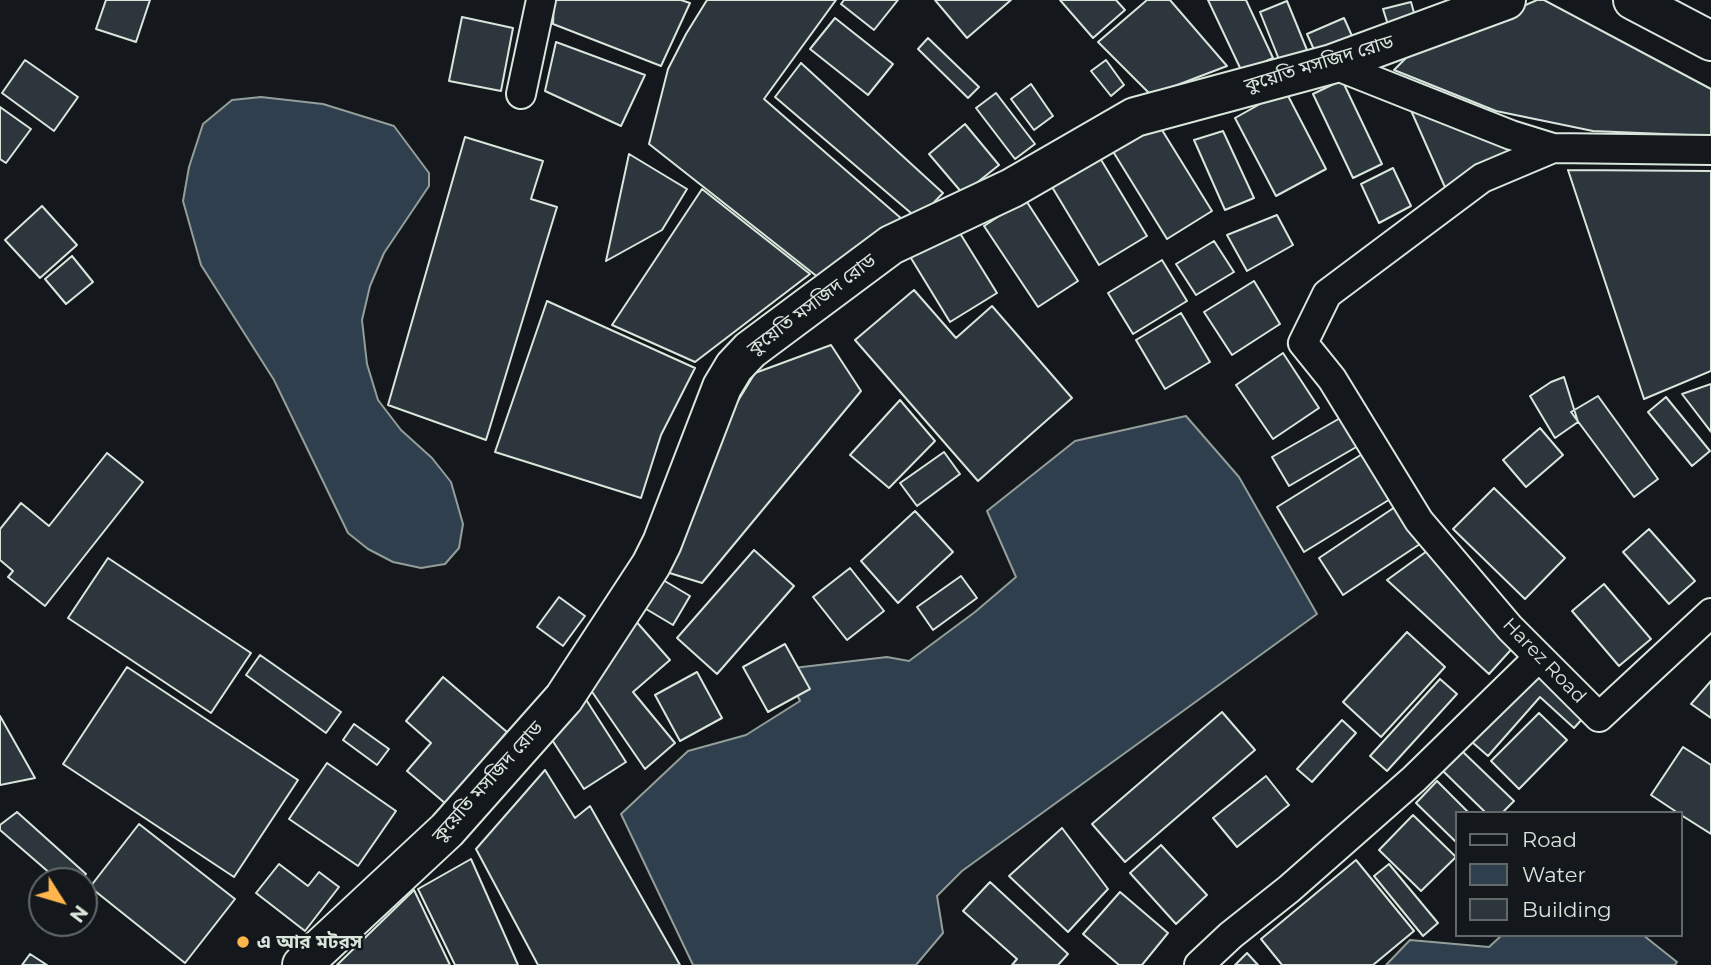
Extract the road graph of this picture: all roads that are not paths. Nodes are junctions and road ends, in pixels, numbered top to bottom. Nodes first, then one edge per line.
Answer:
1 (541, 0) edge
2 (1506, 0) edge
3 (1633, 0) edge
4 (1711, 41) edge
5 (1332, 64) junction
6 (521, 94) dead end
7 (1553, 148) junction
8 (1711, 150) edge
9 (1711, 613) edge
10 (1539, 657) junction
11 (302, 965) edge
12 (1199, 965) edge

1 - 6 street
2 - 5 street, কুয়েতি মসজিদ রোড
3 - 4 street
5 - 7 street
5 - 11 street, কুয়েতি মসজিদ রোড
7 - 8 street
7 - 10 street, Harez Road
9 - 10 street, Harez Road
10 - 12 street

